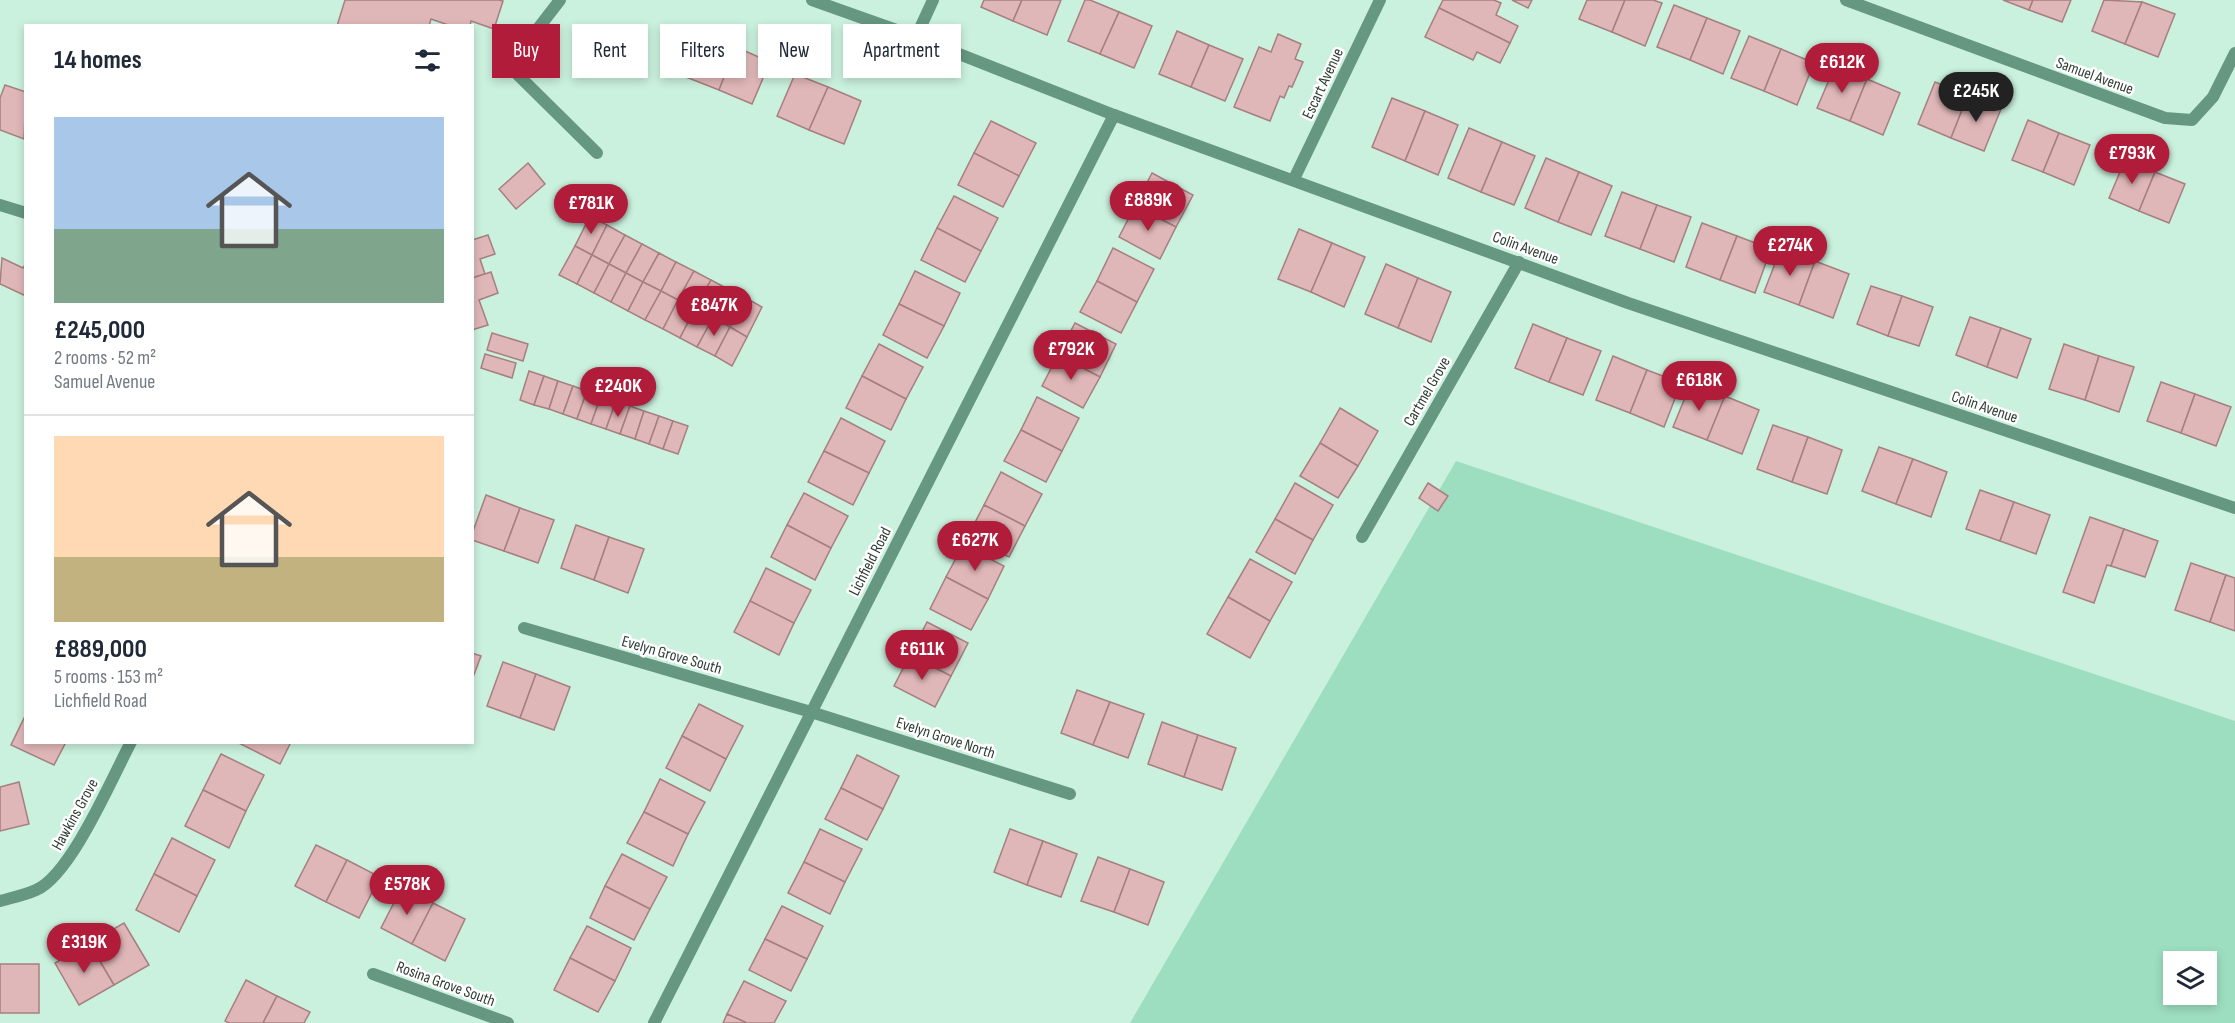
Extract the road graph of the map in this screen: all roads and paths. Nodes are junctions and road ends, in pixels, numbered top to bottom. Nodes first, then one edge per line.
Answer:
1 (560, 0) edge
2 (812, 0) edge
3 (933, 0) edge
4 (1380, 0) edge
5 (1846, 0) edge
6 (879, 24) edge
7 (922, 24) edge
8 (2235, 53) edge
9 (961, 55) edge
10 (1114, 115) junction
11 (597, 153) dead end
12 (1294, 179) junction
13 (0, 205) edge
14 (24, 212) edge
15 (1519, 262) junction
16 (2235, 508) edge
17 (1362, 537) dead end
18 (524, 628) dead end
19 (811, 712) junction
20 (130, 744) edge
21 (1070, 794) dead end
22 (0, 901) edge
23 (373, 974) dead end
24 (508, 1023) edge
25 (654, 1023) edge

1 - 11 street
2 - 6 street, Colin Avenue
3 - 7 street
4 - 12 street, Escart Avenue
5 - 8 street, Samuel Avenue
9 - 10 street, Colin Avenue
10 - 12 street, Colin Avenue
10 - 19 street, Lichfield Road
12 - 15 street, Colin Avenue
13 - 14 street
15 - 16 street, Colin Avenue
15 - 17 street, Cartmel Grove
18 - 19 street, Evelyn Grove South
19 - 21 street, Evelyn Grove North
19 - 25 street, Lichfield Road
20 - 22 street, Hawkins Grove
23 - 24 street, Rosina Grove South

